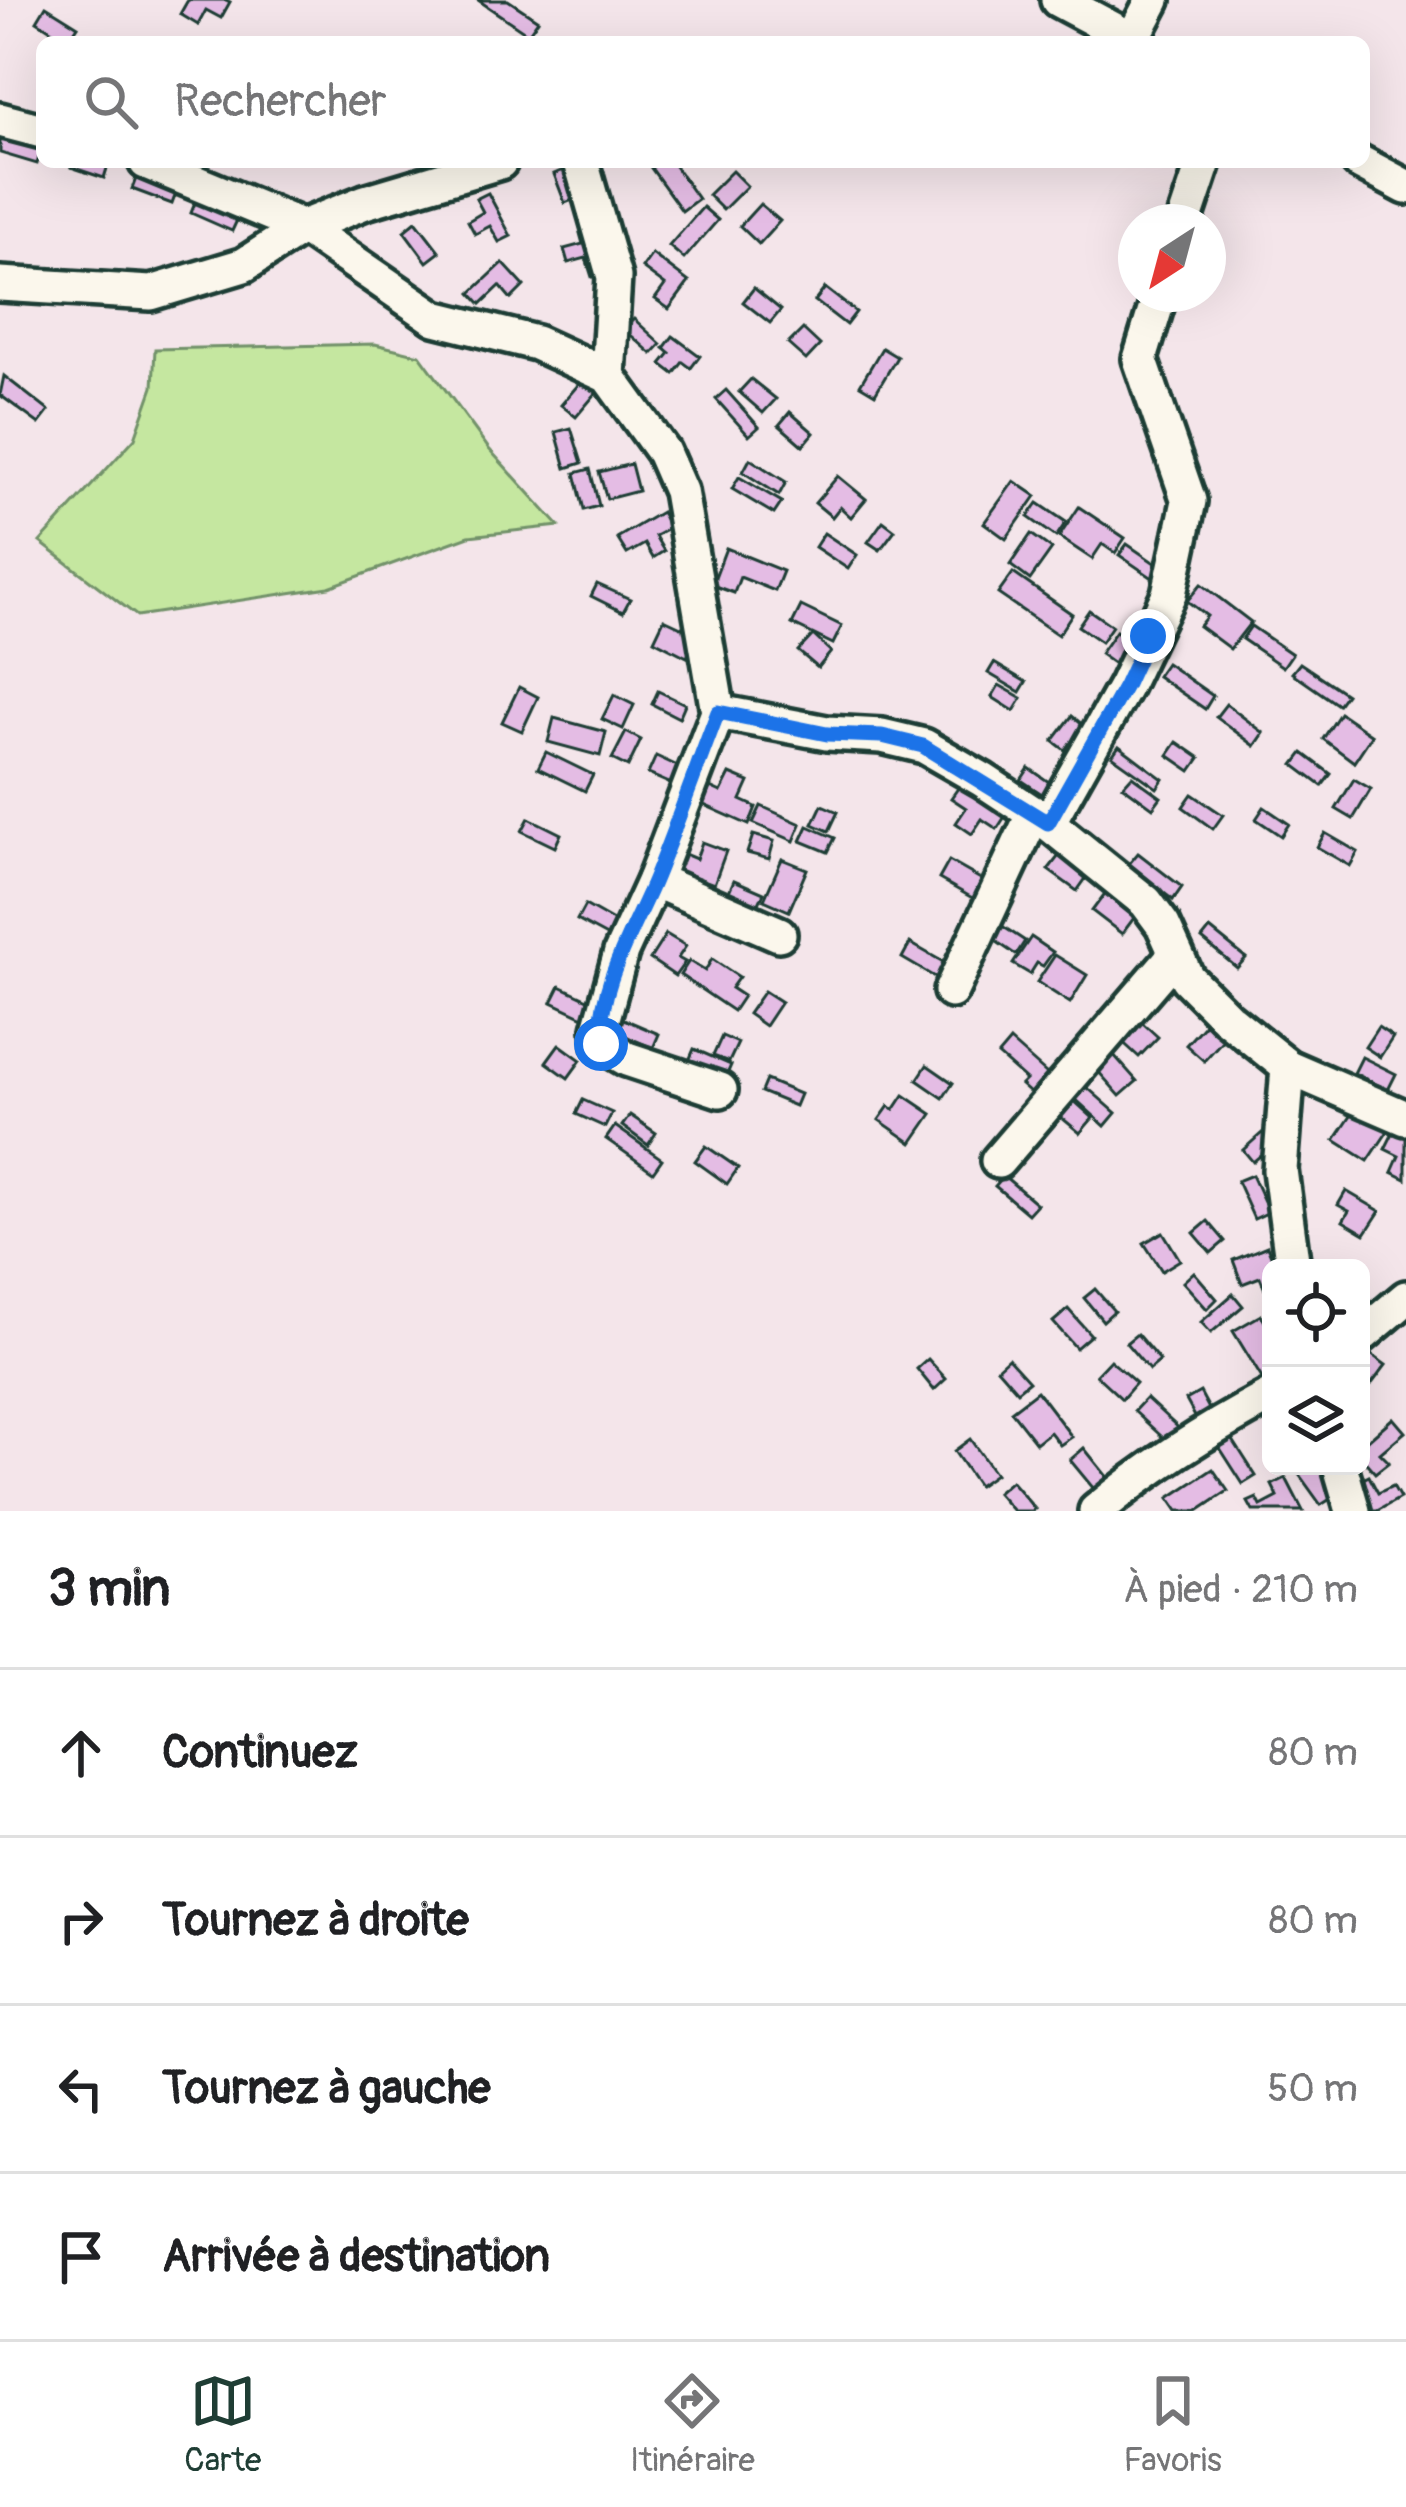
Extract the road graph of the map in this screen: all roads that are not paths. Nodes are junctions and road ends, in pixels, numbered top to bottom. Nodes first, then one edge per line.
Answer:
1 (1058, 0) edge
2 (1153, 0) edge
3 (1119, 36) edge
4 (1130, 36) edge
5 (0, 120) edge
6 (36, 129) edge
7 (160, 168) edge
8 (480, 168) edge
9 (583, 168) edge
10 (1202, 168) edge
11 (1370, 168) edge
12 (1406, 187) edge
13 (1190, 204) edge
14 (303, 227) junction
15 (0, 284) edge
16 (1154, 312) edge
17 (608, 376) junction
18 (718, 712) junction
19 (1041, 818) junction
20 (654, 880) junction
21 (779, 934) dead end
22 (1174, 956) junction
23 (950, 991) dead end
24 (1288, 1067) junction
25 (721, 1090) dead end
26 (1406, 1118) edge
27 (998, 1161) dead end
28 (1292, 1259) edge
29 (1404, 1304) edge
30 (1370, 1329) edge
31 (1262, 1401) edge
32 (1343, 1475) edge
33 (1096, 1511) edge
34 (1353, 1511) edge

1 - 3 street
2 - 4 street
5 - 6 street
7 - 14 street
8 - 14 street
9 - 17 street
10 - 13 street
11 - 12 street
14 - 15 street
14 - 17 street
16 - 19 street
17 - 18 street
18 - 19 street
18 - 20 street
19 - 22 street
19 - 23 street
20 - 21 street
20 - 25 street
22 - 24 street
22 - 27 street
24 - 26 street
24 - 28 street
29 - 30 street
31 - 33 street
32 - 34 street

